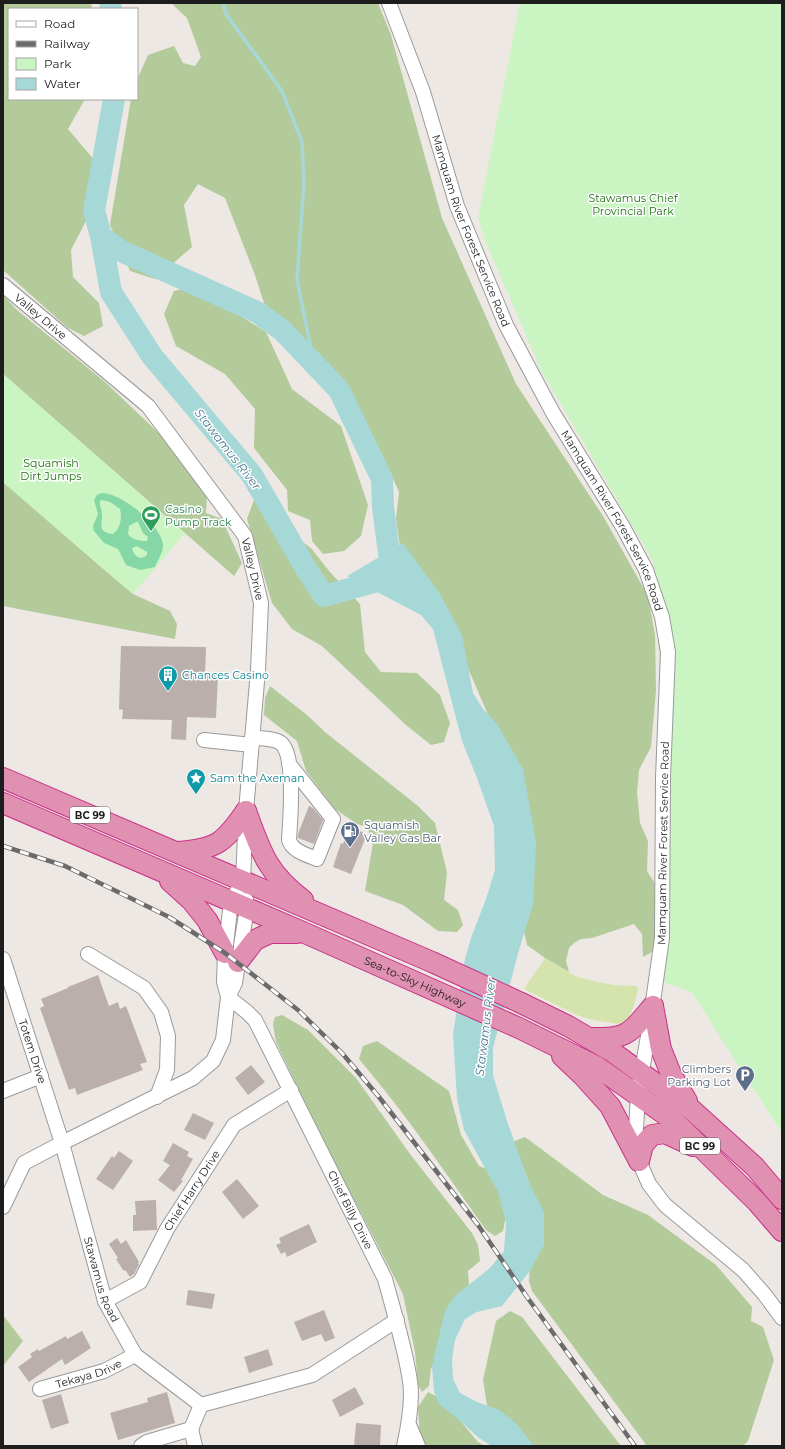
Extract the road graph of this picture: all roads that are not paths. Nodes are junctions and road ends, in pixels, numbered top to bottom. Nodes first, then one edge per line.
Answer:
1 (389, 3) edge
2 (3, 285) edge
3 (204, 740) dead end
4 (252, 741) junction
5 (289, 764) junction
6 (3, 778) edge
7 (3, 802) edge
8 (246, 812) junction
9 (176, 852) junction
10 (155, 868) junction
11 (243, 881) junction
12 (239, 905) junction
13 (324, 916) junction
14 (305, 933) junction
15 (88, 954) dead end
16 (232, 958) junction
17 (3, 959) edge
18 (228, 997) junction
19 (653, 1006) junction
20 (588, 1038) junction
21 (542, 1039) junction
22 (642, 1072) junction
23 (41, 1076) junction
24 (291, 1090) junction
25 (3, 1091) edge
26 (638, 1095) junction
27 (157, 1097) junction
28 (692, 1110) junction
29 (62, 1143) junction
30 (706, 1152) junction
31 (639, 1161) junction
32 (782, 1199) edge
33 (3, 1207) edge
34 (782, 1231) edge
35 (105, 1301) junction
36 (782, 1318) edge
37 (397, 1320) junction
38 (135, 1355) junction
39 (40, 1389) dead end
40 (201, 1405) junction
41 (409, 1425) junction
42 (191, 1429) junction
43 (141, 1446) edge
44 (195, 1446) edge
45 (404, 1446) edge
46 (418, 1446) edge

1 - 19 street, Mamquam River Forest Service Road
2 - 4 street, Valley Drive
3 - 4 street
4 - 5 street
4 - 8 street, Valley Drive
5 - 5 street
6 - 9 highway, BC 99
7 - 10 highway, Sea-to-Sky Highway / BC 99
8 - 9 highway
8 - 11 street, Valley Drive
8 - 13 highway
9 - 11 highway, BC 99
10 - 12 highway, Sea-to-Sky Highway / BC 99
10 - 16 highway
11 - 12 street, Valley Drive
11 - 13 highway, BC 99
12 - 14 highway, Sea-to-Sky Highway / BC 99
12 - 16 street
13 - 20 highway, BC 99
14 - 16 highway
14 - 21 highway, Sea-to-Sky Highway / BC 99
15 - 27 street
16 - 18 street
17 - 23 street, Totem Drive
18 - 24 street, Chief Billy Drive
18 - 27 street
19 - 20 highway
19 - 22 street, Mamquam River Forest Service Road
19 - 28 highway
20 - 22 highway, BC 99
21 - 26 highway, Sea-to-Sky Highway / BC 99
21 - 31 highway
22 - 26 street, Mamquam River Forest Service Road
22 - 28 highway, BC 99
23 - 25 street
23 - 29 street, Totem Drive
24 - 35 street, Chief Harry Drive
24 - 37 street, Chief Billy Drive
26 - 30 highway, Sea-to-Sky Highway / BC 99
26 - 31 street, Mamquam River Forest Service Road
27 - 29 street
28 - 32 highway, BC 99
29 - 33 street
29 - 35 street, Stawamus Road
30 - 31 highway
30 - 34 highway, Sea-to-Sky Highway / BC 99
31 - 36 street, Mamquam River Forest Service Road
35 - 38 street, Stawamus Road
37 - 40 street
37 - 41 street, Chief Billy Drive
38 - 39 street, Tekaya Drive
38 - 40 street, Stawamus Road
40 - 42 street
41 - 45 street, Chief Billy Drive
41 - 46 street
42 - 43 street
42 - 44 street

